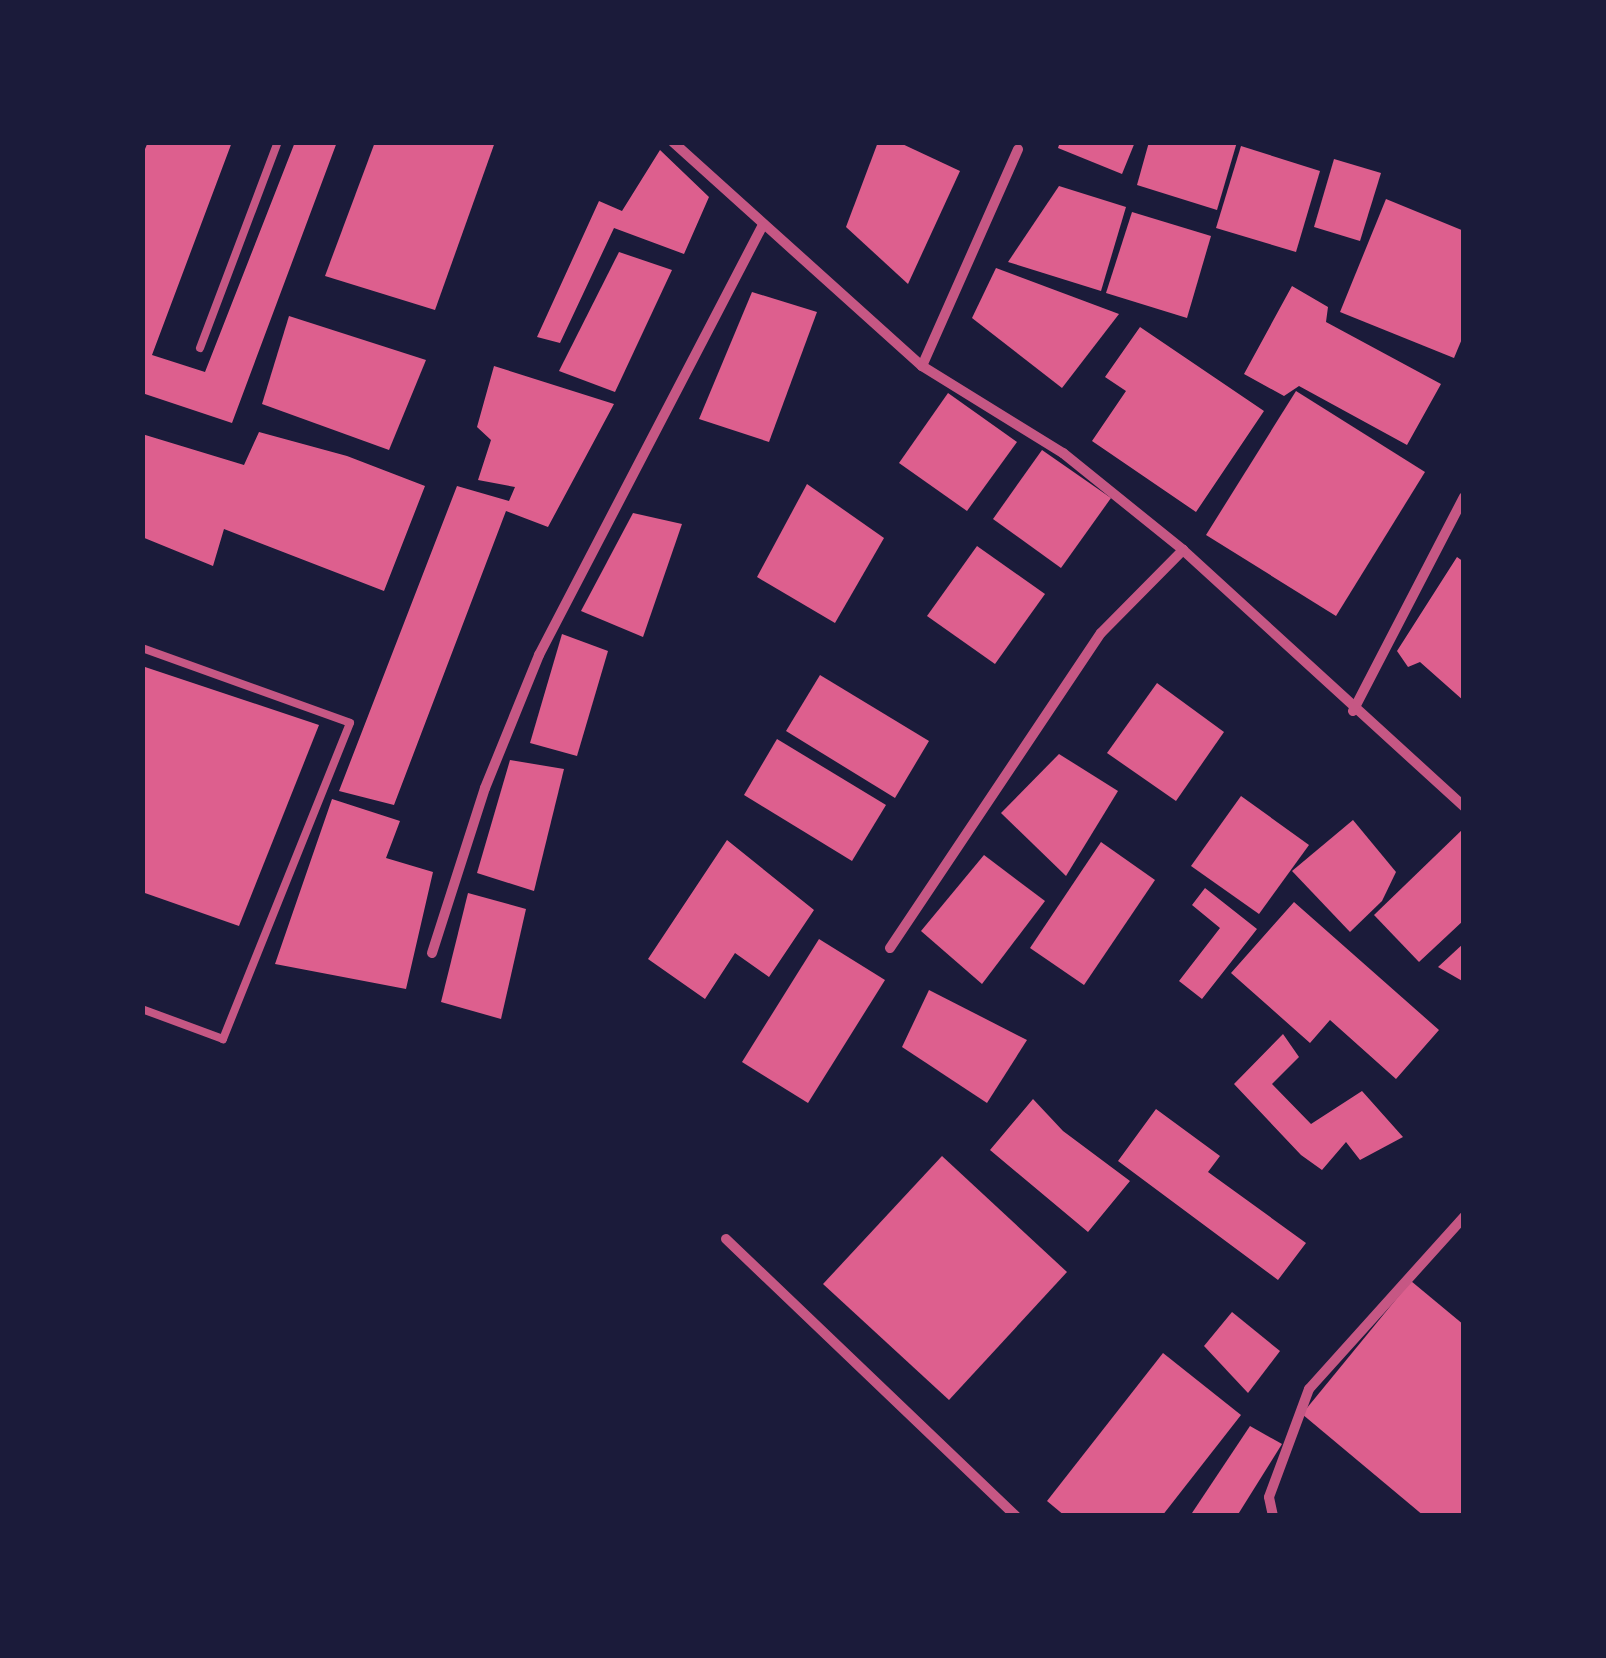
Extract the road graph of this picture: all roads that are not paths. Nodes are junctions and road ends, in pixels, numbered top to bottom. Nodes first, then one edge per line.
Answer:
1 (278, 142) edge
2 (674, 142) edge
3 (1018, 149) dead end
4 (762, 228) junction
5 (200, 348) dead end
6 (922, 366) junction
7 (1464, 497) edge
8 (1183, 550) junction
9 (142, 648) edge
10 (1352, 711) junction
11 (1464, 807) edge
12 (890, 948) dead end
13 (432, 953) dead end
14 (142, 1010) edge
15 (1464, 1217) edge
16 (726, 1239) dead end
17 (1016, 1516) edge
18 (1273, 1516) edge

1 - 5 lane
2 - 4 street
3 - 6 street
4 - 6 street
4 - 13 street
6 - 8 street
7 - 10 street
8 - 10 street
8 - 12 street
9 - 14 lane
10 - 11 street
15 - 18 street
16 - 17 street

